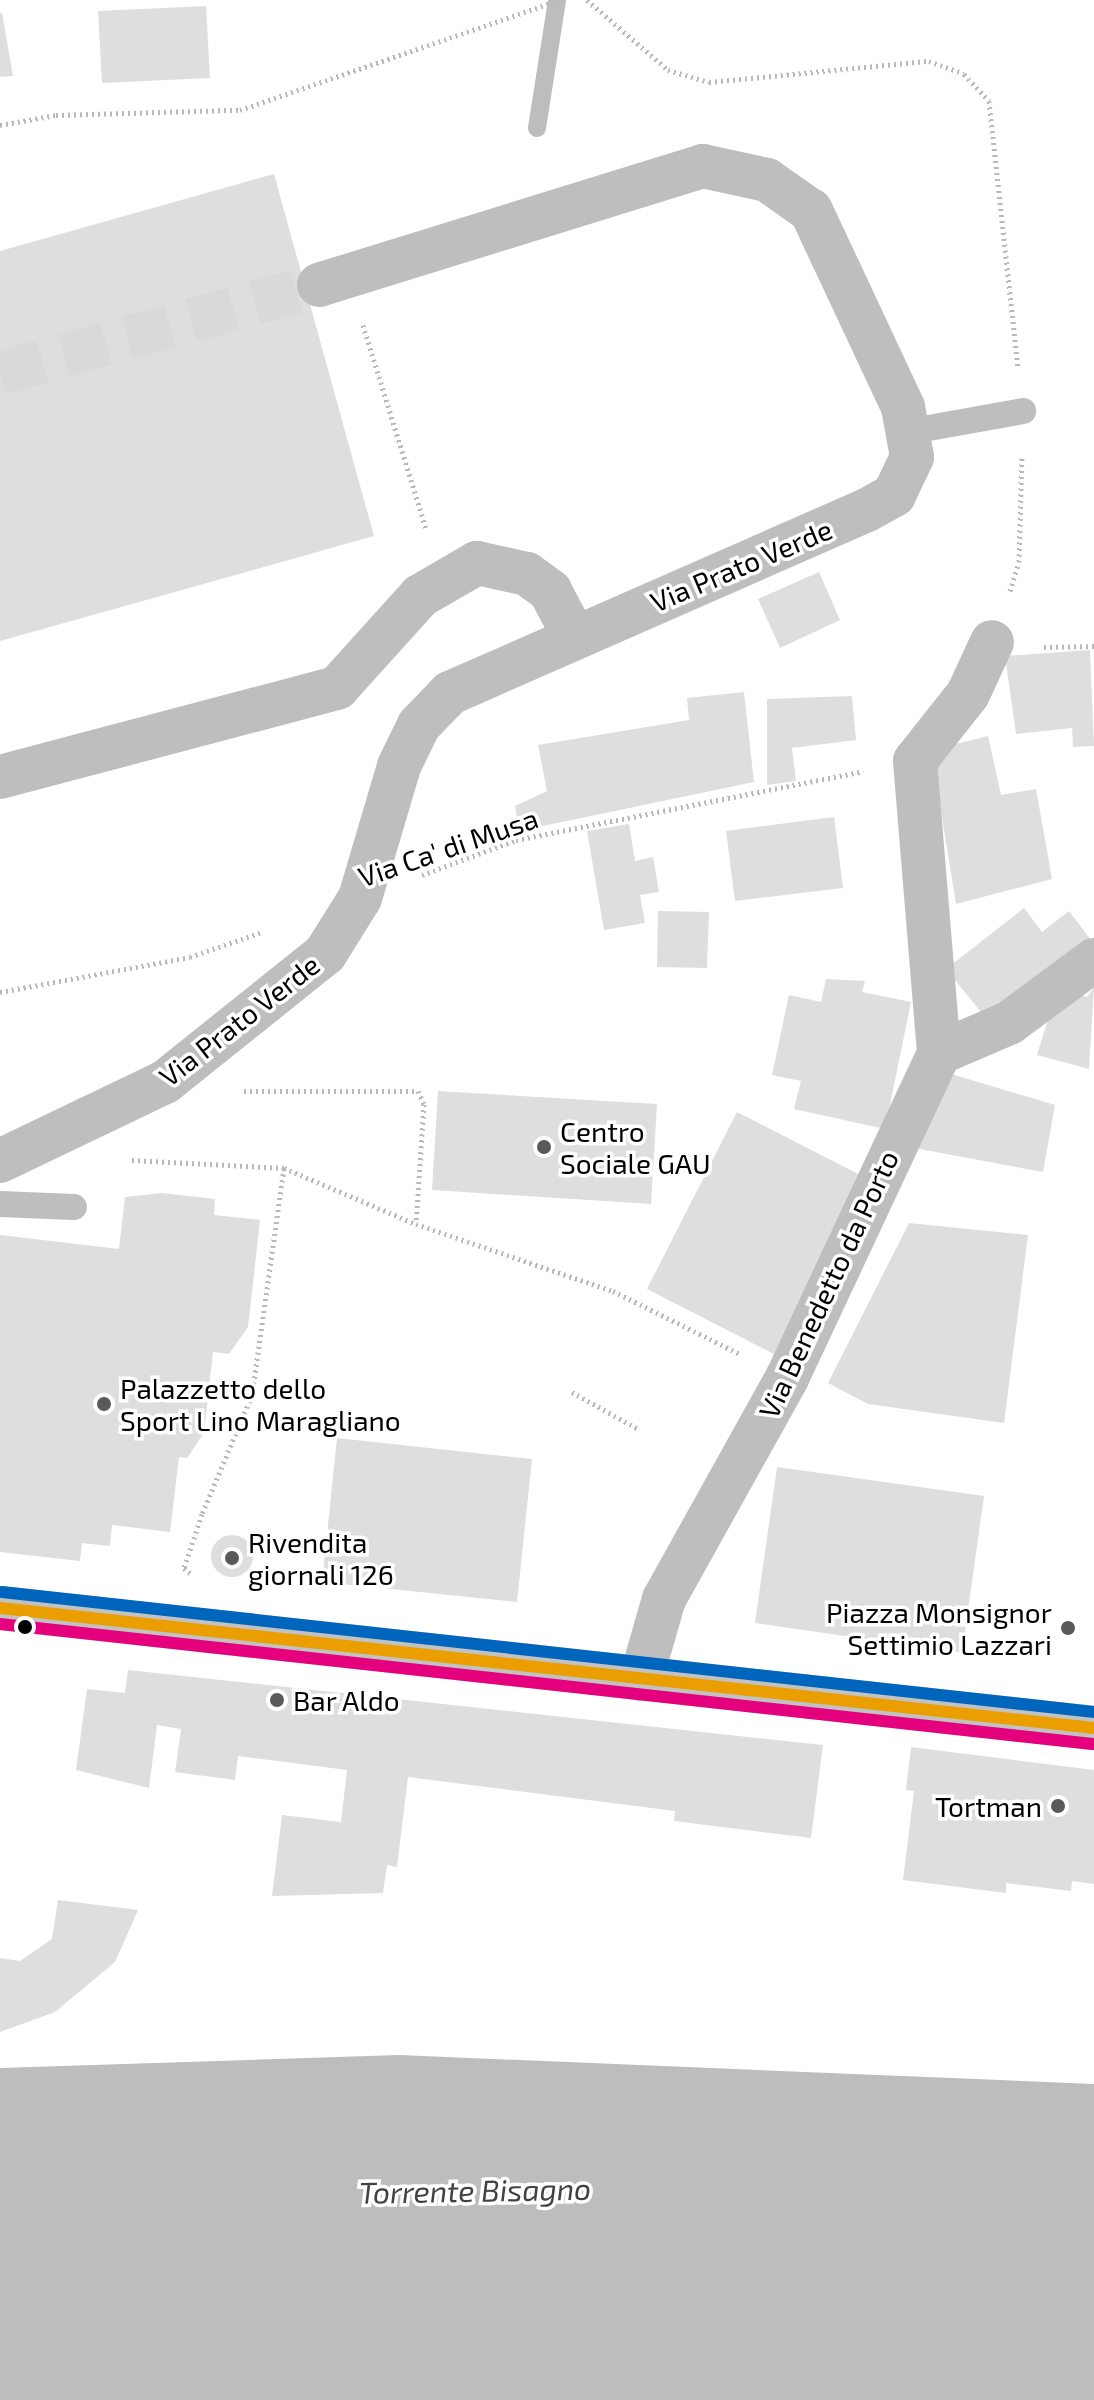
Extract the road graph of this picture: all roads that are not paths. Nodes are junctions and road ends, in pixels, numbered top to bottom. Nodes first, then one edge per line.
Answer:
1 (333, 280) tunnel mouth
2 (1023, 411) road end
3 (912, 431) junction
4 (574, 636) junction
5 (992, 642) road end
6 (0, 777) edge
7 (1094, 960) edge
8 (939, 1053) junction
9 (0, 1161) edge
10 (0, 1204) edge
11 (74, 1207) road end
12 (0, 1608) edge
13 (641, 1679) junction
14 (1094, 1728) edge

1 - 3 street
2 - 3 lane
3 - 4 street, Via Prato Verde
4 - 6 street
4 - 9 street, Via Prato Verde
5 - 8 street
7 - 8 street
8 - 13 street, Via Benedetto da Porto
10 - 11 lane
12 - 13 street
13 - 14 street

